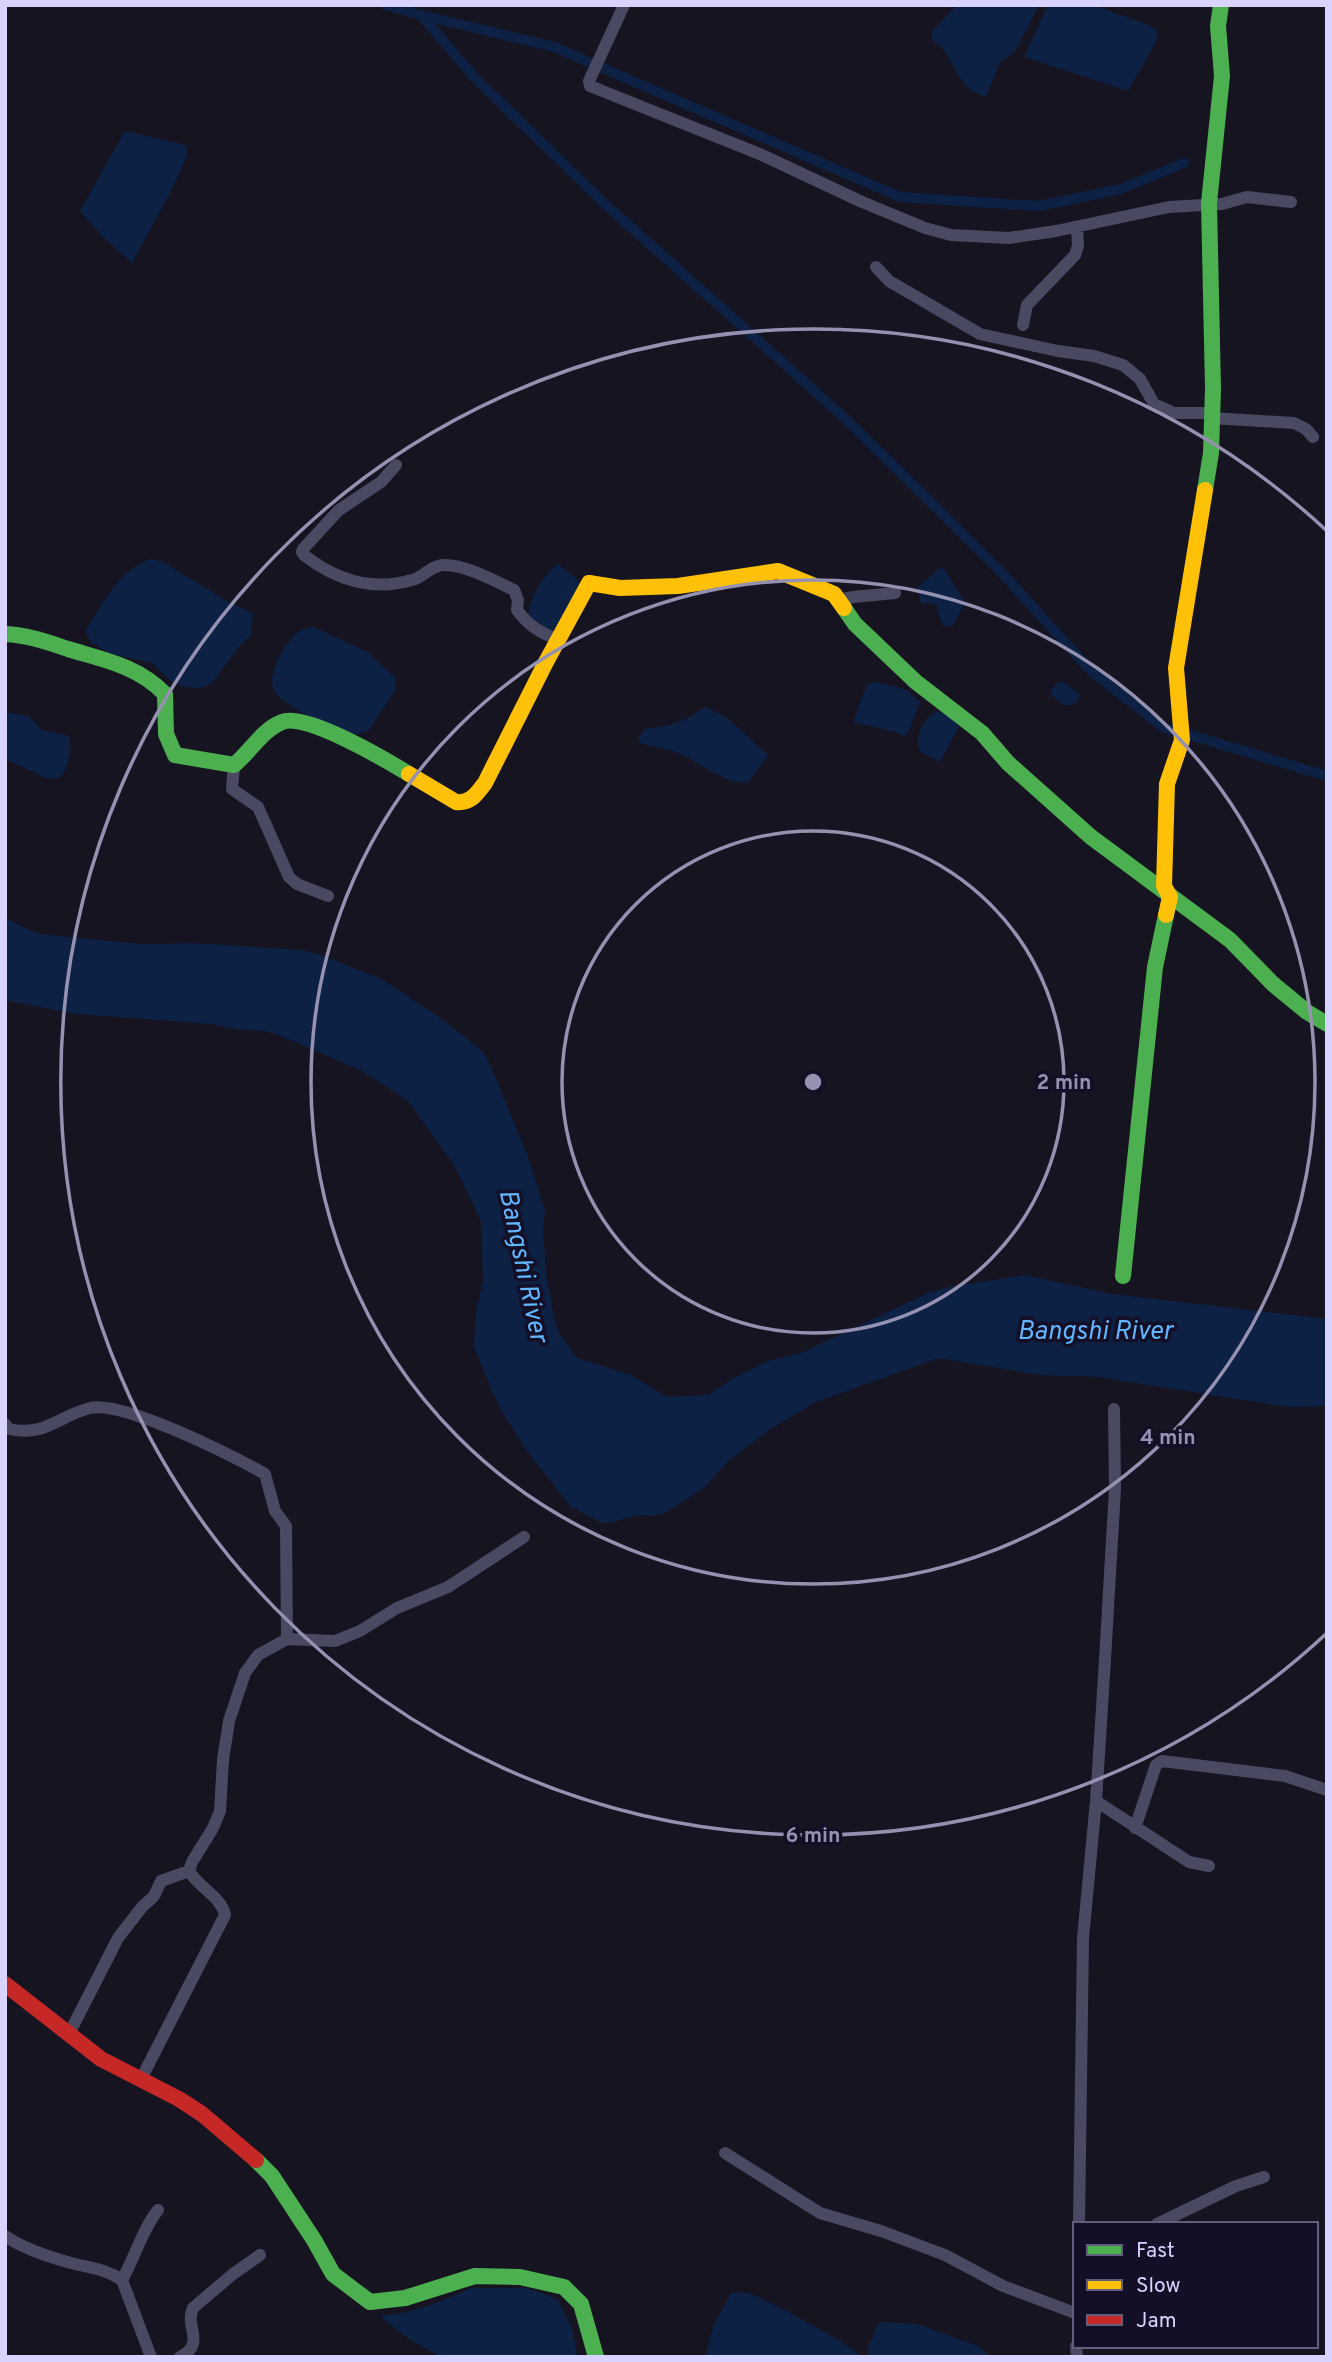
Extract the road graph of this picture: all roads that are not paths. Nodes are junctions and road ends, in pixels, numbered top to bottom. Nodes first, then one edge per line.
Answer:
1 (624, 5) edge
2 (1221, 5) edge
3 (1291, 202) dead end
4 (1209, 203) junction
5 (1077, 226) junction
6 (876, 267) dead end
7 (1023, 325) dead end
8 (1212, 415) junction
9 (1313, 438) dead end
10 (396, 465) dead end
11 (895, 593) dead end
12 (838, 600) junction
13 (5, 634) edge
14 (558, 639) junction
15 (234, 765) junction
16 (328, 896) dead end
17 (1170, 897) junction
18 (1327, 1024) edge
19 (1123, 1276) dead end
20 (1114, 1409) dead end
21 (5, 1424) edge
22 (524, 1537) dead end
23 (287, 1639) junction
24 (1327, 1790) edge
25 (1096, 1801) junction
26 (1135, 1828) junction
27 (1209, 1866) dead end
28 (189, 1871) junction
29 (5, 1984) edge
30 (69, 2034) junction
31 (140, 2081) junction
32 (725, 2153) dead end
33 (1264, 2177) dead end
34 (158, 2210) dead end
35 (1079, 2222) edge
36 (1161, 2222) edge
37 (5, 2236) edge
38 (260, 2255) dead end
39 (122, 2280) junction
40 (1073, 2312) edge
41 (151, 2357) edge
42 (180, 2357) edge
43 (596, 2357) edge

1 - 5 street
2 - 4 street
3 - 4 street
4 - 5 street
4 - 8 street
5 - 7 street
6 - 8 street
8 - 9 street
8 - 17 street
10 - 14 street
11 - 12 street
12 - 14 street
12 - 17 street
13 - 15 street
14 - 15 street
15 - 16 street
17 - 18 street
17 - 19 street
20 - 25 street
21 - 23 street
22 - 23 street
23 - 28 street
24 - 26 street
25 - 26 street
25 - 35 street
26 - 27 street
28 - 30 street
28 - 31 street
29 - 30 street
30 - 31 street
31 - 43 street
32 - 40 street
33 - 36 street
34 - 39 street
37 - 39 street
38 - 42 street
39 - 41 street

